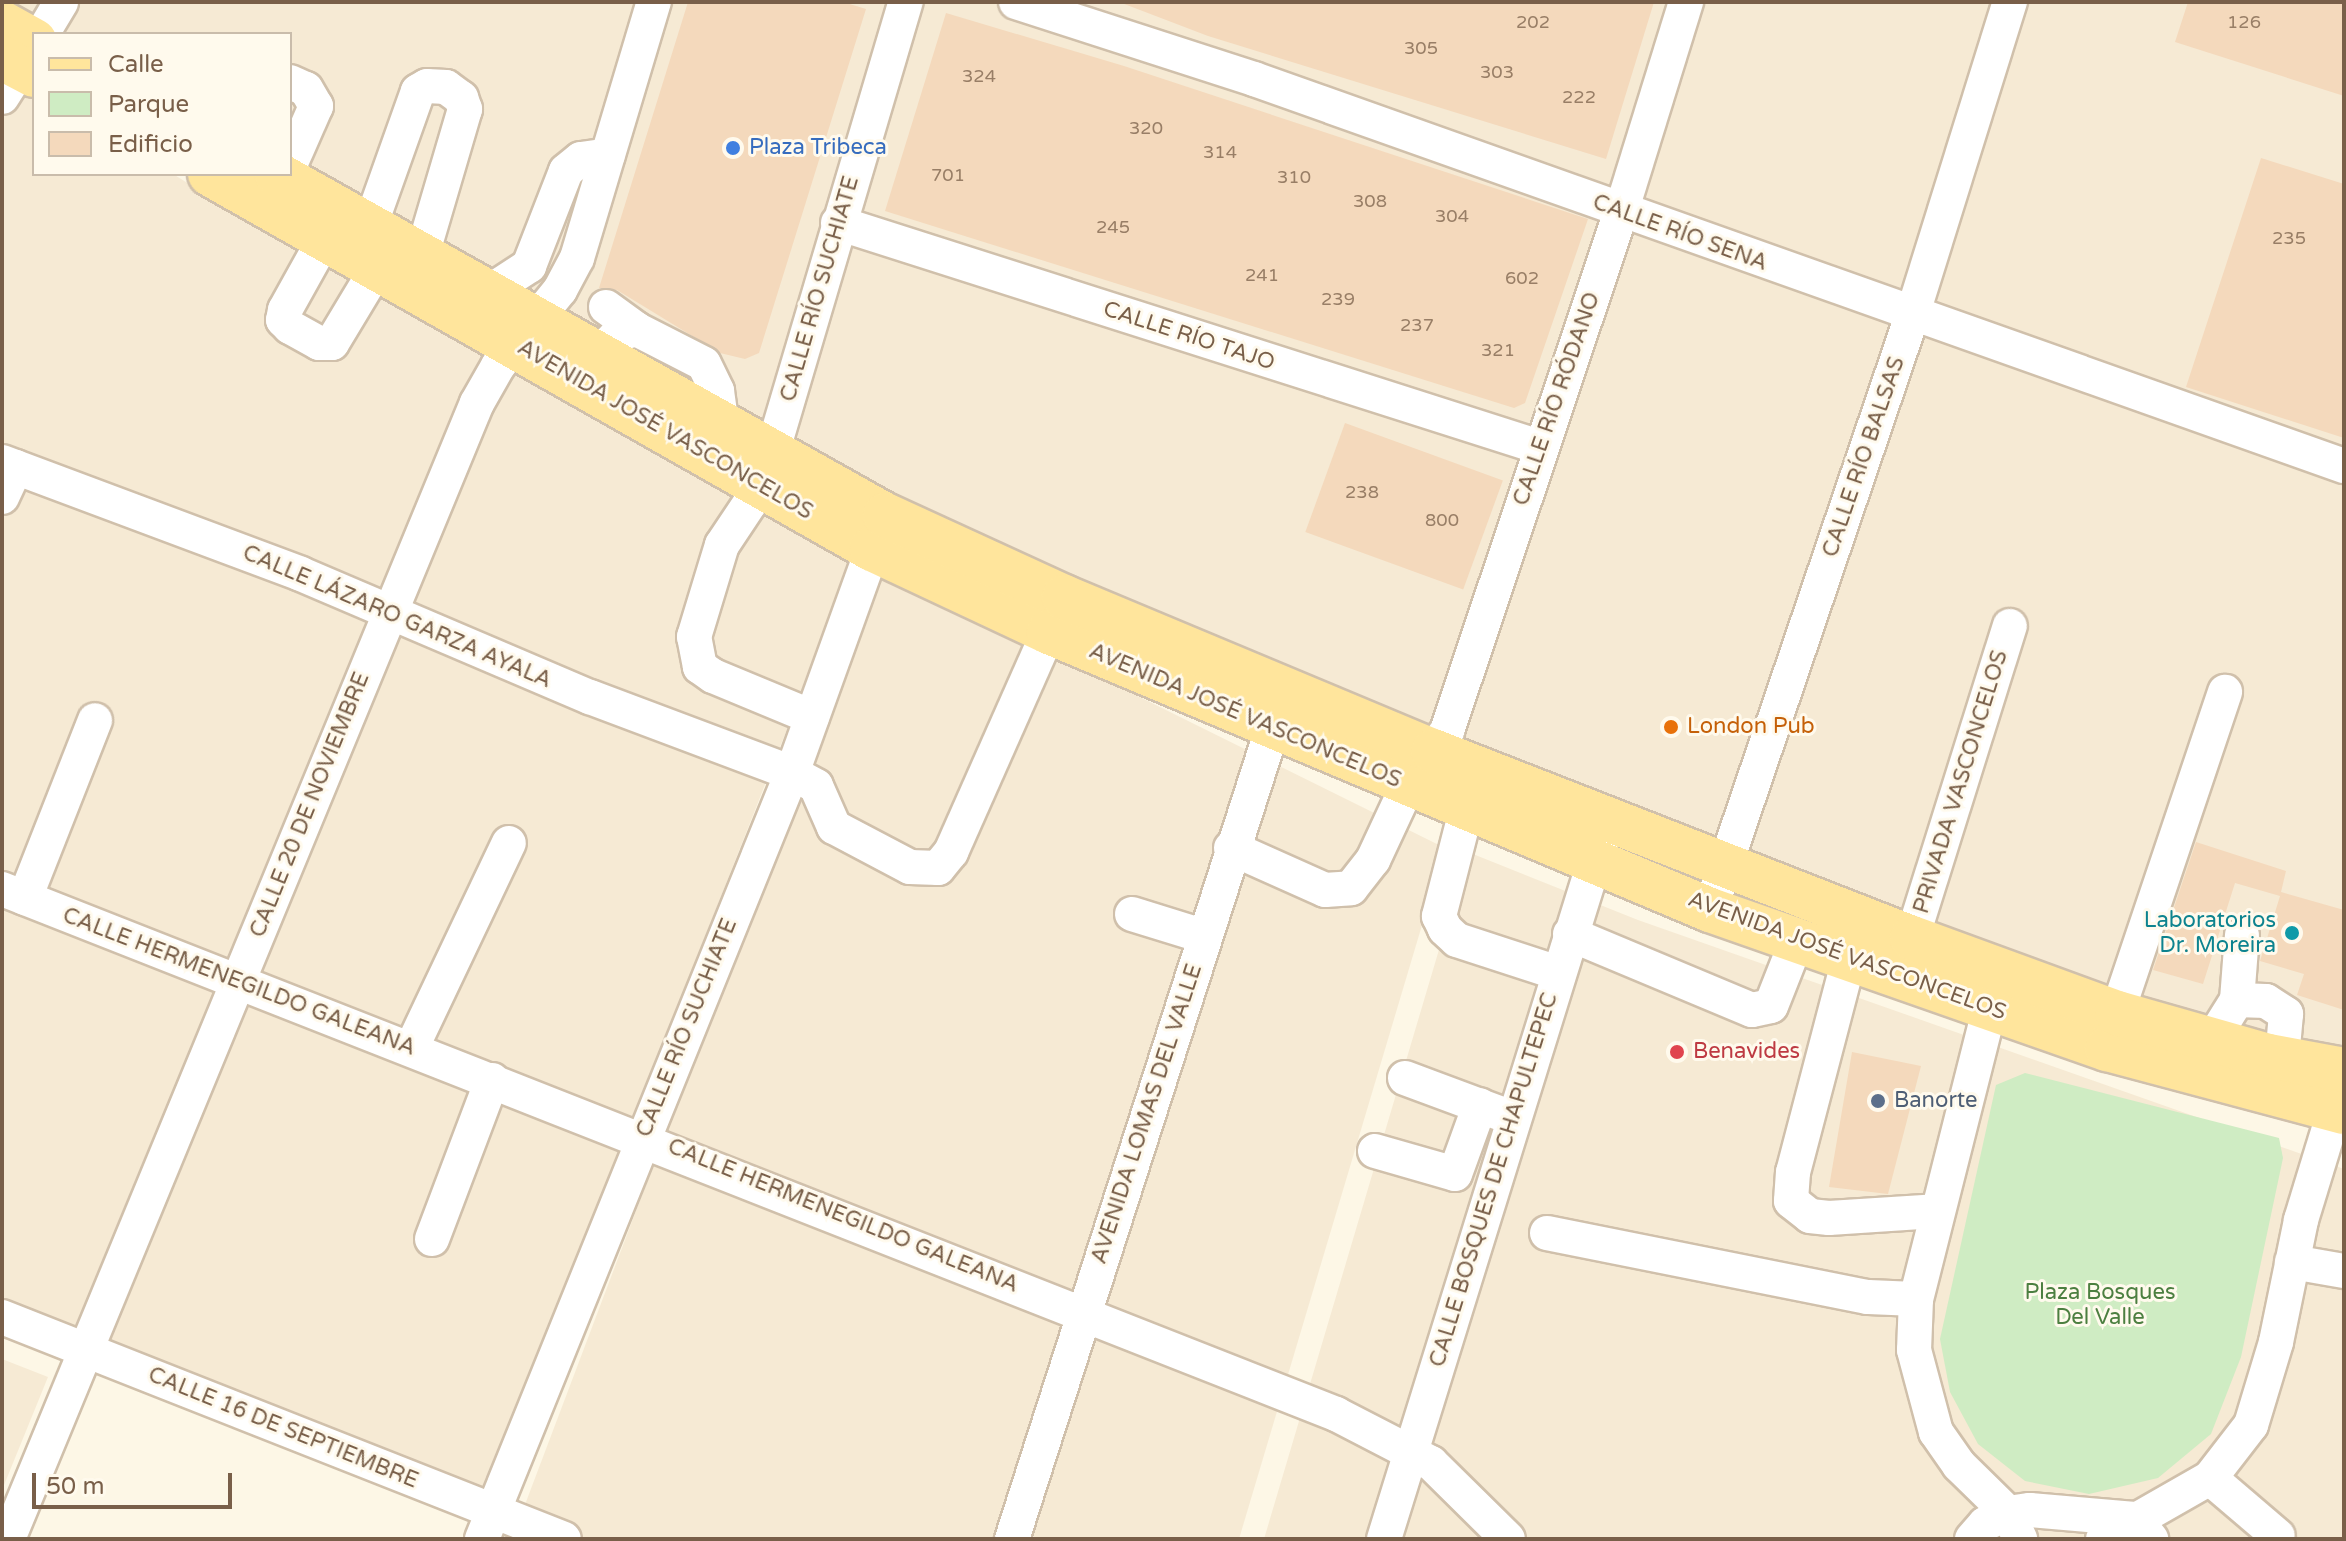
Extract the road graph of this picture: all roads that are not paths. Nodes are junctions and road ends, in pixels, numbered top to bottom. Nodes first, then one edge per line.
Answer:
1 (61, 2) edge
2 (654, 2) edge
3 (906, 2) edge
4 (1016, 2) edge
5 (1686, 2) edge
6 (2010, 2) edge
7 (2, 23) edge
8 (42, 32) edge
9 (24, 60) edge
10 (292, 83) edge
11 (608, 155) junction
12 (292, 156) edge
13 (214, 176) edge
14 (289, 176) edge
15 (1621, 212) junction
16 (838, 223) junction
17 (370, 226) junction
18 (325, 238) junction
19 (422, 255) junction
20 (377, 268) junction
21 (489, 292) junction
22 (606, 307) dead end
23 (1912, 316) junction
24 (636, 329) junction
25 (527, 332) junction
26 (599, 354) junction
27 (722, 425) junction
28 (1540, 447) junction
29 (2344, 466) edge
30 (765, 468) junction
31 (7, 475) edge
32 (879, 532) junction
33 (390, 612) junction
34 (1056, 615) junction
35 (2010, 626) dead end
36 (2225, 692) dead end
37 (1279, 708) junction
38 (812, 717) junction
39 (95, 720) dead end
40 (1420, 768) junction
41 (792, 773) junction
42 (1467, 807) junction
43 (1601, 840) junction
44 (509, 843) dead end
45 (1231, 848) junction
46 (1725, 867) junction
47 (13, 893) edge
48 (1710, 910) junction
49 (1132, 914) dead end
50 (1570, 934) junction
51 (2242, 935) dead end
52 (1203, 936) junction
53 (1912, 938) junction
54 (1797, 940) junction
55 (1849, 959) junction
56 (1558, 973) junction
57 (237, 981) junction
58 (2237, 1000) junction
59 (1990, 1007) junction
60 (2117, 1013) junction
61 (2212, 1040) junction
62 (411, 1049) junction
63 (2282, 1058) junction
64 (1405, 1078) dead end
65 (492, 1080) junction
66 (2341, 1094) edge
67 (1480, 1105) junction
68 (1513, 1119) junction
69 (643, 1137) junction
70 (1375, 1151) dead end
71 (1936, 1211) junction
72 (1547, 1233) dead end
73 (432, 1239) dead end
74 (2292, 1262) junction
75 (2344, 1271) edge
76 (1916, 1299) junction
77 (1084, 1311) junction
78 (2, 1317) edge
79 (86, 1350) junction
80 (1411, 1450) junction
81 (2210, 1478) junction
82 (487, 1525) edge
83 (2014, 1526) edge
84 (2143, 1529) edge
85 (18, 1536) edge
86 (2278, 1536) dead end
87 (564, 1539) edge
88 (1012, 1539) edge
89 (1384, 1539) edge
90 (1508, 1539) edge
91 (1972, 1539) edge
92 (2103, 1539) edge

1 - 8 street
2 - 11 street, CALLE 20 DE NOVIEMBRE
3 - 16 street, CALLE RÍO SUCHIATE
4 - 15 street, CALLE RÍO SENA
5 - 15 street, CALLE RÍO RÓDANO
6 - 23 street, CALLE RÍO BALSAS
7 - 9 main road
10 - 12 street
11 - 21 street
11 - 25 street, CALLE 20 DE NOVIEMBRE
13 - 18 main road, AVENIDA JOSÉ VASCONCELOS
14 - 17 main road, AVENIDA JOSÉ VASCONCELOS
15 - 23 street, CALLE RÍO SENA
15 - 28 street, CALLE RÍO RÓDANO
16 - 28 street, CALLE RÍO TAJO
16 - 30 street, CALLE RÍO SUCHIATE
17 - 19 main road, AVENIDA JOSÉ VASCONCELOS
17 - 19 street
18 - 20 main road, AVENIDA JOSÉ VASCONCELOS
18 - 20 street
19 - 21 main road, AVENIDA JOSÉ VASCONCELOS
20 - 25 main road, AVENIDA JOSÉ VASCONCELOS
21 - 25 main road, AVENIDA JOSÉ VASCONCELOS
22 - 24 street
23 - 29 street, CALLE RÍO SENA
23 - 46 street, CALLE RÍO BALSAS
24 - 26 street
24 - 27 street
25 - 26 main road, AVENIDA JOSÉ VASCONCELOS
25 - 30 main road, AVENIDA JOSÉ VASCONCELOS
25 - 33 street, CALLE 20 DE NOVIEMBRE
26 - 27 main road, AVENIDA JOSÉ VASCONCELOS
27 - 30 main road, AVENIDA JOSÉ VASCONCELOS
28 - 40 street, CALLE RÍO RÓDANO
30 - 32 main road, AVENIDA JOSÉ VASCONCELOS
30 - 38 street, CALLE RÍO SUCHIATE
31 - 33 street, CALLE LÁZARO GARZA AYALA
32 - 34 main road, AVENIDA JOSÉ VASCONCELOS
32 - 38 street, CALLE RÍO SUCHIATE
33 - 41 street, CALLE LÁZARO GARZA AYALA
33 - 57 street, CALLE 20 DE NOVIEMBRE
34 - 37 main road, AVENIDA JOSÉ VASCONCELOS
34 - 41 street, CALLE LÁZARO GARZA AYALA
35 - 53 street, PRIVADA VASCONCELOS
36 - 60 street
37 - 40 main road, AVENIDA JOSÉ VASCONCELOS
37 - 45 street, AVENIDA LOMAS DEL VALLE
38 - 41 street, CALLE RÍO SUCHIATE
39 - 47 street
40 - 42 main road, AVENIDA JOSÉ VASCONCELOS
40 - 43 main road, AVENIDA JOSÉ VASCONCELOS
40 - 45 street, CALLE RÍO RÓDANO
41 - 69 street, CALLE RÍO SUCHIATE
42 - 43 main road, AVENIDA JOSÉ VASCONCELOS
42 - 56 street
43 - 46 main road, AVENIDA JOSÉ VASCONCELOS
43 - 48 main road, AVENIDA JOSÉ VASCONCELOS
43 - 50 street, CALLE BOSQUES DE CHAPULTEPEC
44 - 62 street
45 - 52 street, AVENIDA LOMAS DEL VALLE
46 - 48 street, CALLE RÍO BALSAS
46 - 53 main road, AVENIDA JOSÉ VASCONCELOS
47 - 57 street, CALLE HERMENEGILDO GALEANA
48 - 54 main road, AVENIDA JOSÉ VASCONCELOS
49 - 52 street
50 - 54 street
50 - 56 street, CALLE BOSQUES DE CHAPULTEPEC
51 - 58 street
52 - 77 street, AVENIDA LOMAS DEL VALLE
53 - 60 main road, AVENIDA JOSÉ VASCONCELOS
54 - 55 main road, AVENIDA JOSÉ VASCONCELOS
55 - 59 main road, AVENIDA JOSÉ VASCONCELOS
55 - 71 street
56 - 68 street, CALLE BOSQUES DE CHAPULTEPEC
57 - 62 street, CALLE HERMENEGILDO GALEANA
57 - 79 street, CALLE 20 DE NOVIEMBRE
58 - 61 street
58 - 63 street
59 - 60 main road
59 - 66 main road, AVENIDA JOSÉ VASCONCELOS
59 - 71 street
60 - 61 main road, AVENIDA JOSÉ VASCONCELOS
61 - 63 main road, AVENIDA JOSÉ VASCONCELOS
62 - 65 street, CALLE HERMENEGILDO GALEANA
63 - 66 main road, AVENIDA JOSÉ VASCONCELOS
64 - 67 street
65 - 69 street, CALLE HERMENEGILDO GALEANA
65 - 73 street
66 - 74 street
67 - 68 street
67 - 70 street
68 - 80 street, CALLE BOSQUES DE CHAPULTEPEC
69 - 77 street, CALLE HERMENEGILDO GALEANA
69 - 82 street, CALLE RÍO SUCHIATE
71 - 76 street
72 - 76 street
74 - 75 street
74 - 81 street
76 - 83 street
77 - 80 street, CALLE HERMENEGILDO GALEANA
77 - 88 street, AVENIDA LOMAS DEL VALLE
78 - 79 street, CALLE 16 DE SEPTIEMBRE
79 - 82 street, CALLE 16 DE SEPTIEMBRE
79 - 85 street, CALLE 20 DE NOVIEMBRE
80 - 89 street, CALLE BOSQUES DE CHAPULTEPEC
80 - 90 street, CALLE HERMENEGILDO GALEANA
81 - 84 street
81 - 86 street
82 - 87 street, CALLE 16 DE SEPTIEMBRE
83 - 84 street
83 - 91 street
84 - 92 street

